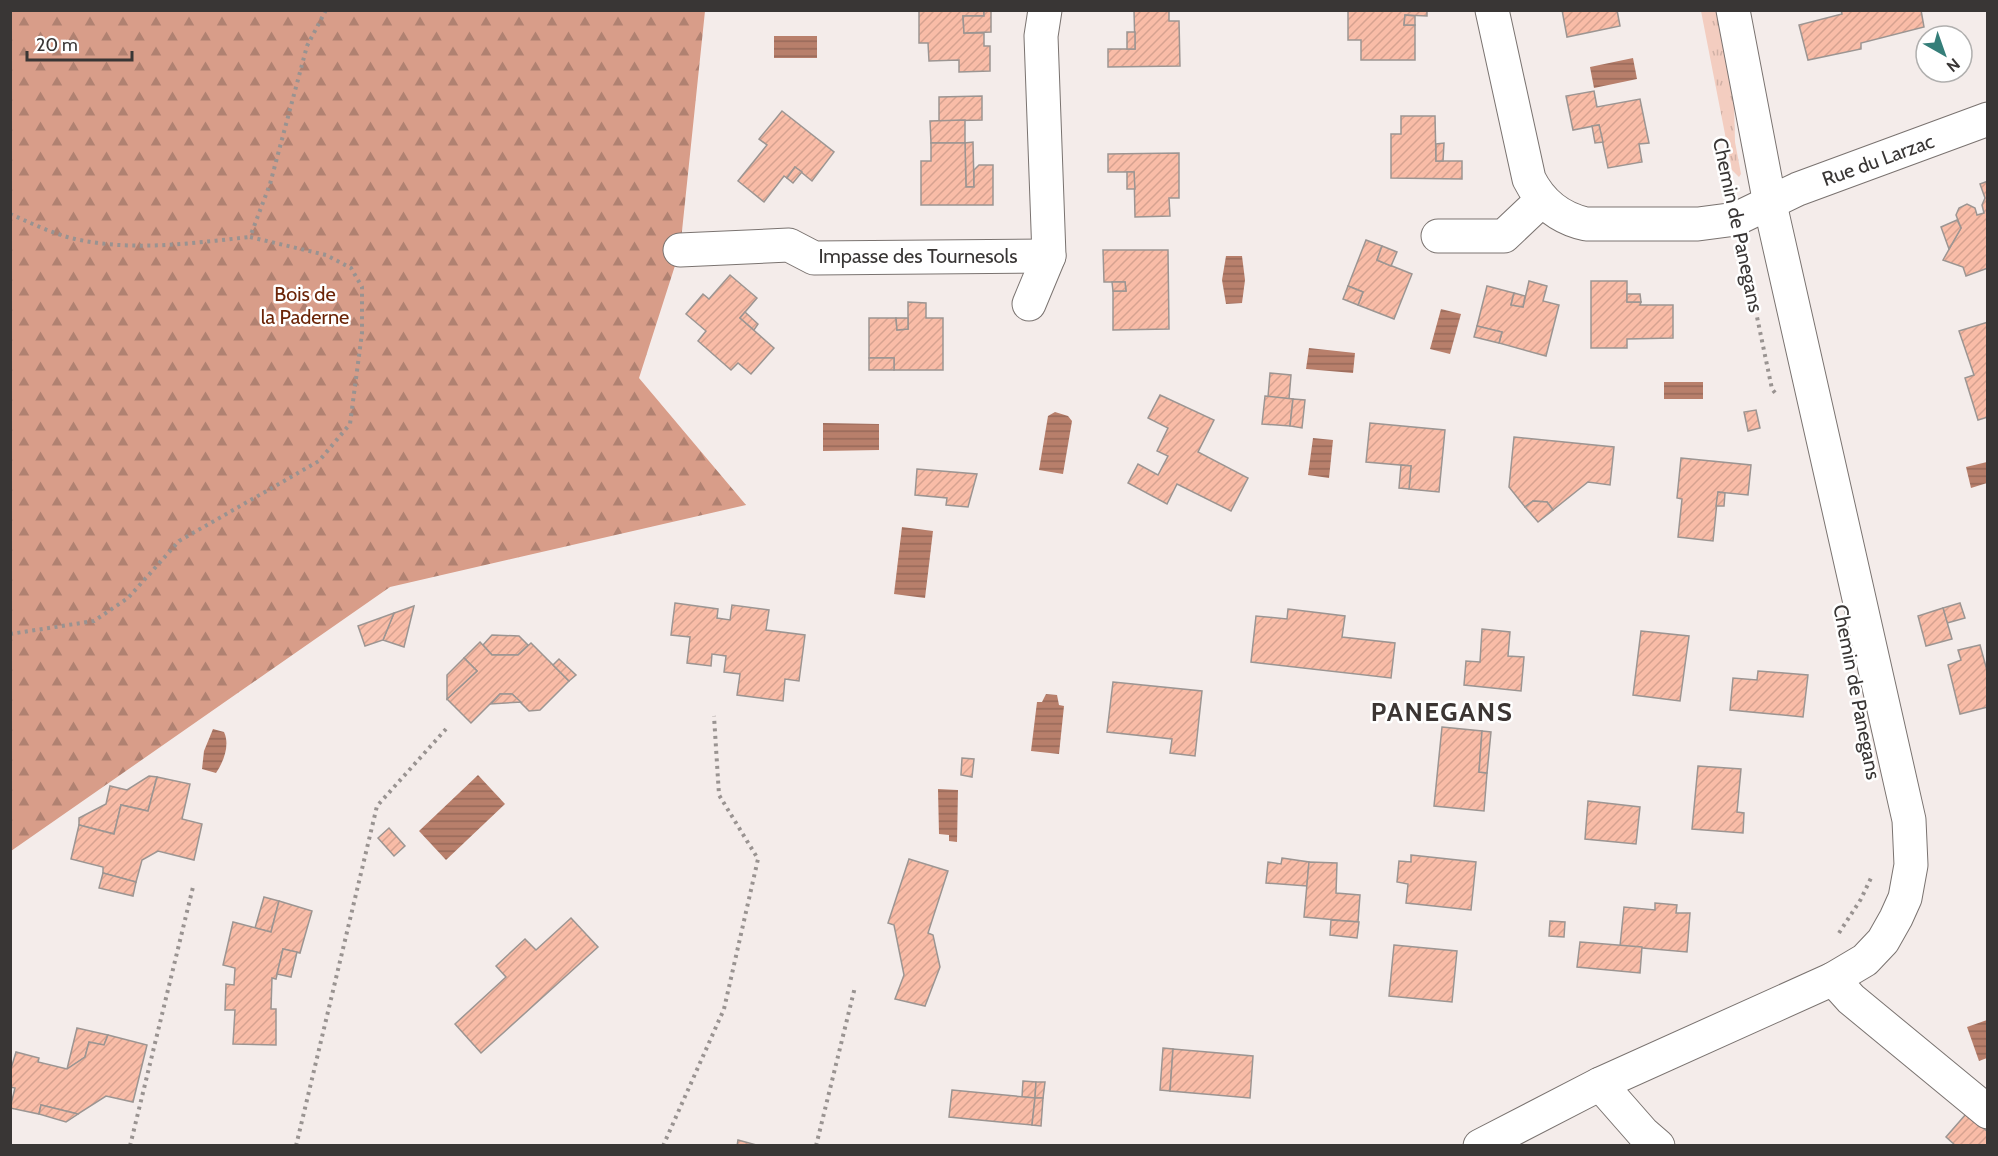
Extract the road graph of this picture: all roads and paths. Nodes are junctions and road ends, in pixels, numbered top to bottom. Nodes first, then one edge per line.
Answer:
1 (326, 10) edge
2 (1045, 10) edge
3 (1492, 10) edge
4 (1733, 10) edge
5 (1988, 119) edge
6 (1722, 151) dead end
7 (1542, 200) junction
8 (1770, 204) junction
9 (10, 214) edge
10 (1736, 219) junction
11 (1438, 236) dead end
12 (250, 237) junction
13 (680, 250) dead end
14 (1049, 256) junction
15 (1750, 287) dead end
16 (1029, 304) dead end
17 (1779, 398) dead end
18 (10, 627) edge
19 (13, 633) edge
20 (714, 716) dead end
21 (446, 729) dead end
22 (1873, 874) dead end
23 (193, 887) dead end
24 (1839, 934) dead end
25 (1833, 979) junction
26 (855, 987) dead end
27 (1600, 1084) junction
28 (1988, 1112) edge
29 (130, 1146) edge
30 (296, 1146) edge
31 (663, 1146) edge
32 (816, 1146) edge
33 (1480, 1146) edge
34 (1658, 1146) edge

1 - 12 path
2 - 14 street, Impasse des Tournesols
3 - 7 street
4 - 8 street, Chemin de Panegans
5 - 8 street, Rue du Larzac
6 - 10 path, Chemin de Panegans
7 - 10 street, Rue du Larzac
7 - 11 street
8 - 10 street, Rue du Larzac
8 - 25 street, Chemin de Panegans
9 - 12 path
12 - 19 path
13 - 14 street, Impasse des Tournesols
14 - 16 street, Impasse des Tournesols
15 - 17 path, Chemin de Panegans
18 - 19 path
20 - 31 path
21 - 30 path
22 - 24 path
23 - 29 path
25 - 27 street, Chemin de Panegans
25 - 28 street
26 - 32 path
27 - 33 street, Chemin de Panegans
27 - 34 street

